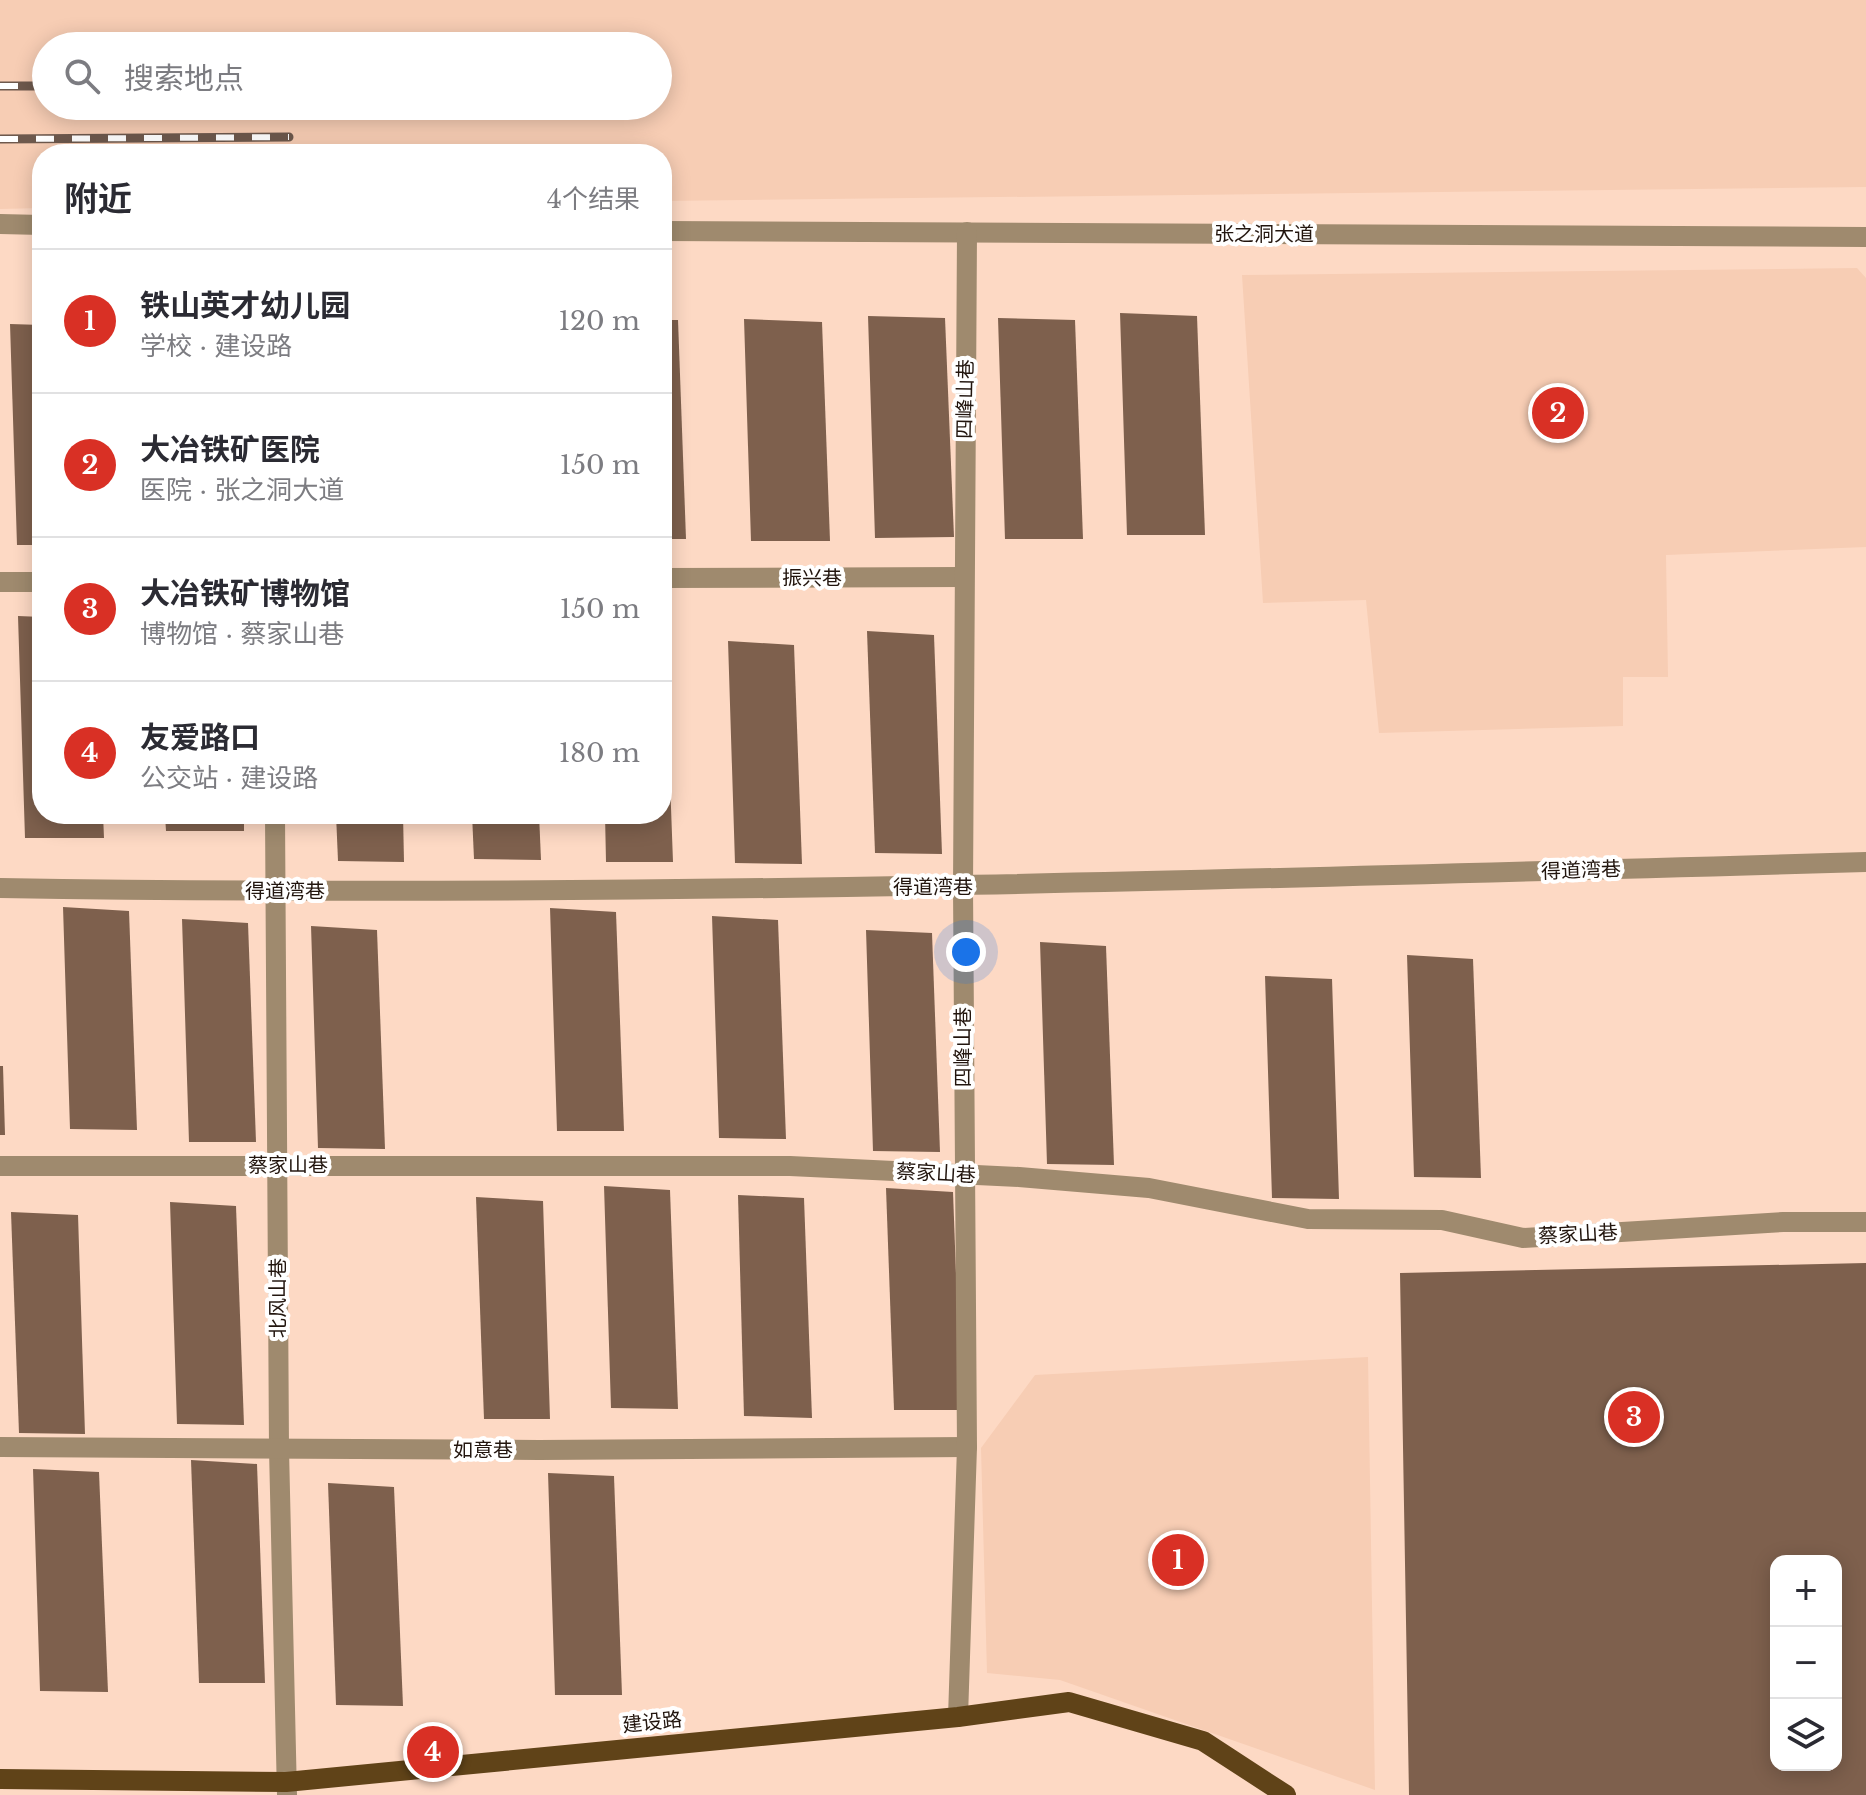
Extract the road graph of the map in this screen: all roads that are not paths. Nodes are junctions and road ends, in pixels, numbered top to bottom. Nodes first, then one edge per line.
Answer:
1 (0, 224) edge
2 (32, 225) edge
3 (672, 231) edge
4 (967, 232) junction
5 (1866, 237) edge
6 (963, 577) junction
7 (672, 578) edge
8 (0, 582) edge
9 (32, 582) edge
10 (275, 824) edge
11 (1866, 862) edge
12 (963, 887) junction
13 (0, 888) edge
14 (274, 892) junction
15 (278, 1165) junction
16 (0, 1166) edge
17 (964, 1174) junction
18 (1866, 1222) edge
19 (0, 1447) edge
20 (967, 1447) junction
21 (279, 1449) junction
22 (958, 1717) junction
23 (0, 1779) edge
24 (286, 1789) edge
25 (1286, 1795) edge

1 - 2 street
3 - 4 street, 张之洞大道
4 - 5 street, 张之洞大道
4 - 6 street, 四峰山巷
6 - 7 street, 振兴巷
6 - 12 street, 四峰山巷
8 - 9 street
10 - 14 street, 北风山巷
11 - 12 street, 得道湾巷
12 - 14 street, 得道湾巷
12 - 17 street, 四峰山巷
13 - 14 street, 得道湾巷
14 - 15 street, 北风山巷
15 - 16 street, 蔡家山巷
15 - 17 street, 蔡家山巷
15 - 21 street, 北风山巷
17 - 18 street, 蔡家山巷
17 - 20 street, 四峰山巷
19 - 21 street, 如意巷
20 - 21 street, 如意巷
20 - 22 street, 四峰山巷
21 - 24 street, 北风山巷
22 - 24 main road, 建设路
22 - 25 main road, 建设路
23 - 24 main road, 建设路

